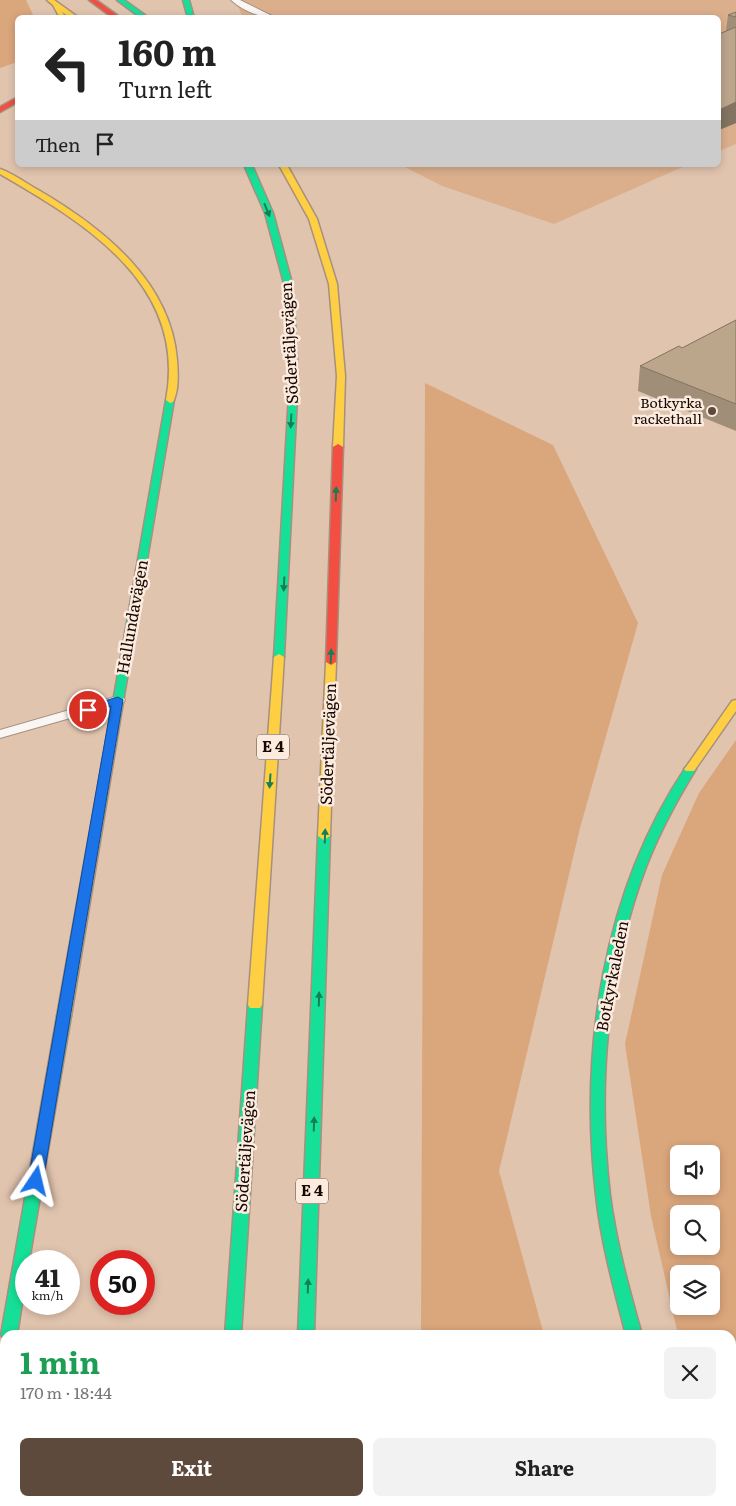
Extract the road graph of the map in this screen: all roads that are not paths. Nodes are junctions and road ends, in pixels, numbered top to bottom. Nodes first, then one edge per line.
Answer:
1 (92, 0) edge
2 (120, 0) edge
3 (186, 0) edge
4 (235, 0) edge
5 (52, 2) edge
6 (61, 15) edge
7 (72, 15) edge
8 (114, 15) edge
9 (142, 15) edge
10 (190, 15) edge
11 (266, 15) edge
12 (15, 101) edge
13 (0, 108) edge
14 (249, 167) edge
15 (284, 167) edge
16 (0, 171) edge
17 (0, 176) edge
18 (36, 192) junction
19 (118, 700) junction
20 (736, 703) edge
21 (0, 734) edge
22 (10, 1330) edge
23 (233, 1330) edge
24 (306, 1330) edge
25 (633, 1330) edge

1 - 8 main road
2 - 9 main road
3 - 10 main road
4 - 11 lane
5 - 6 main road
5 - 7 main road
12 - 13 main road
14 -> 23 main road, Södertäljevägen / E 4
24 -> 15 main road, Södertäljevägen / E 4
16 - 18 main road, Hallundavägen
17 - 18 main road, Hallundavägen
18 - 19 main road, Hallundavägen
19 - 21 lane
19 - 22 main road, Hallundavägen
20 - 25 main road, Botkyrkaleden

